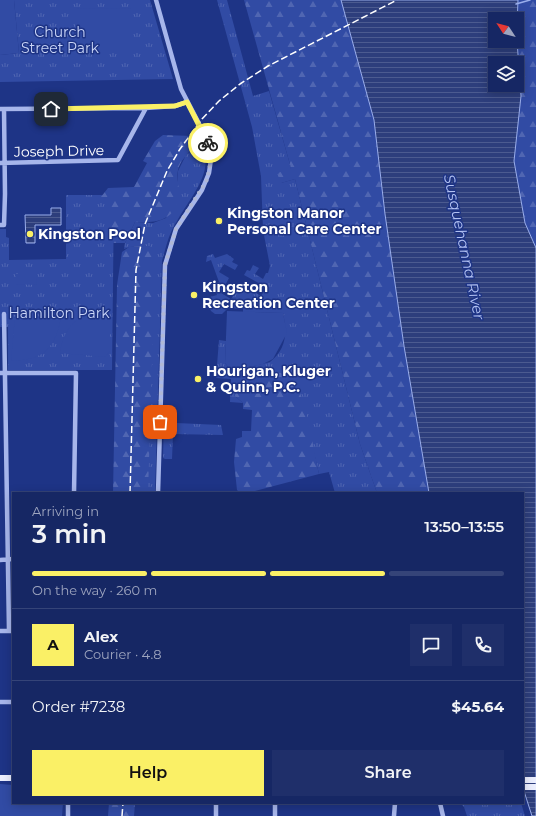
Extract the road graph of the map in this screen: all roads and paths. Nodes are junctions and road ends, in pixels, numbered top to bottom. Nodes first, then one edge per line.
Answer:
1 (156, 0) edge
2 (187, 102) junction
3 (146, 108) junction
4 (2, 110) edge
5 (2, 163) edge
6 (2, 225) edge
7 (4, 314) dead end
8 (3, 373) edge
9 (74, 492) edge
10 (158, 492) edge
11 (11, 559) edge
12 (0, 560) edge
13 (0, 631) edge
14 (11, 631) edge
15 (0, 702) edge
16 (12, 702) edge
17 (0, 778) edge
18 (12, 778) edge
19 (524, 780) edge
20 (536, 780) edge
21 (524, 787) edge
22 (536, 787) edge
23 (68, 804) edge
24 (216, 804) edge
25 (275, 804) edge
26 (395, 804) edge
27 (440, 804) edge
28 (68, 816) edge
29 (216, 816) edge
30 (275, 816) edge
31 (394, 816) edge
32 (443, 816) edge

1 - 2 street
2 - 3 street
2 - 10 street
3 - 4 street
3 - 5 street, Joseph Drive
4 - 5 street
5 - 6 street
7 - 8 street
8 - 9 street
8 - 11 street
11 - 12 street
11 - 14 street
13 - 14 street
15 - 16 street
17 - 18 main road
19 - 20 main road
21 - 22 main road
23 - 28 street
24 - 29 street
25 - 30 street
26 - 31 street
27 - 32 street

